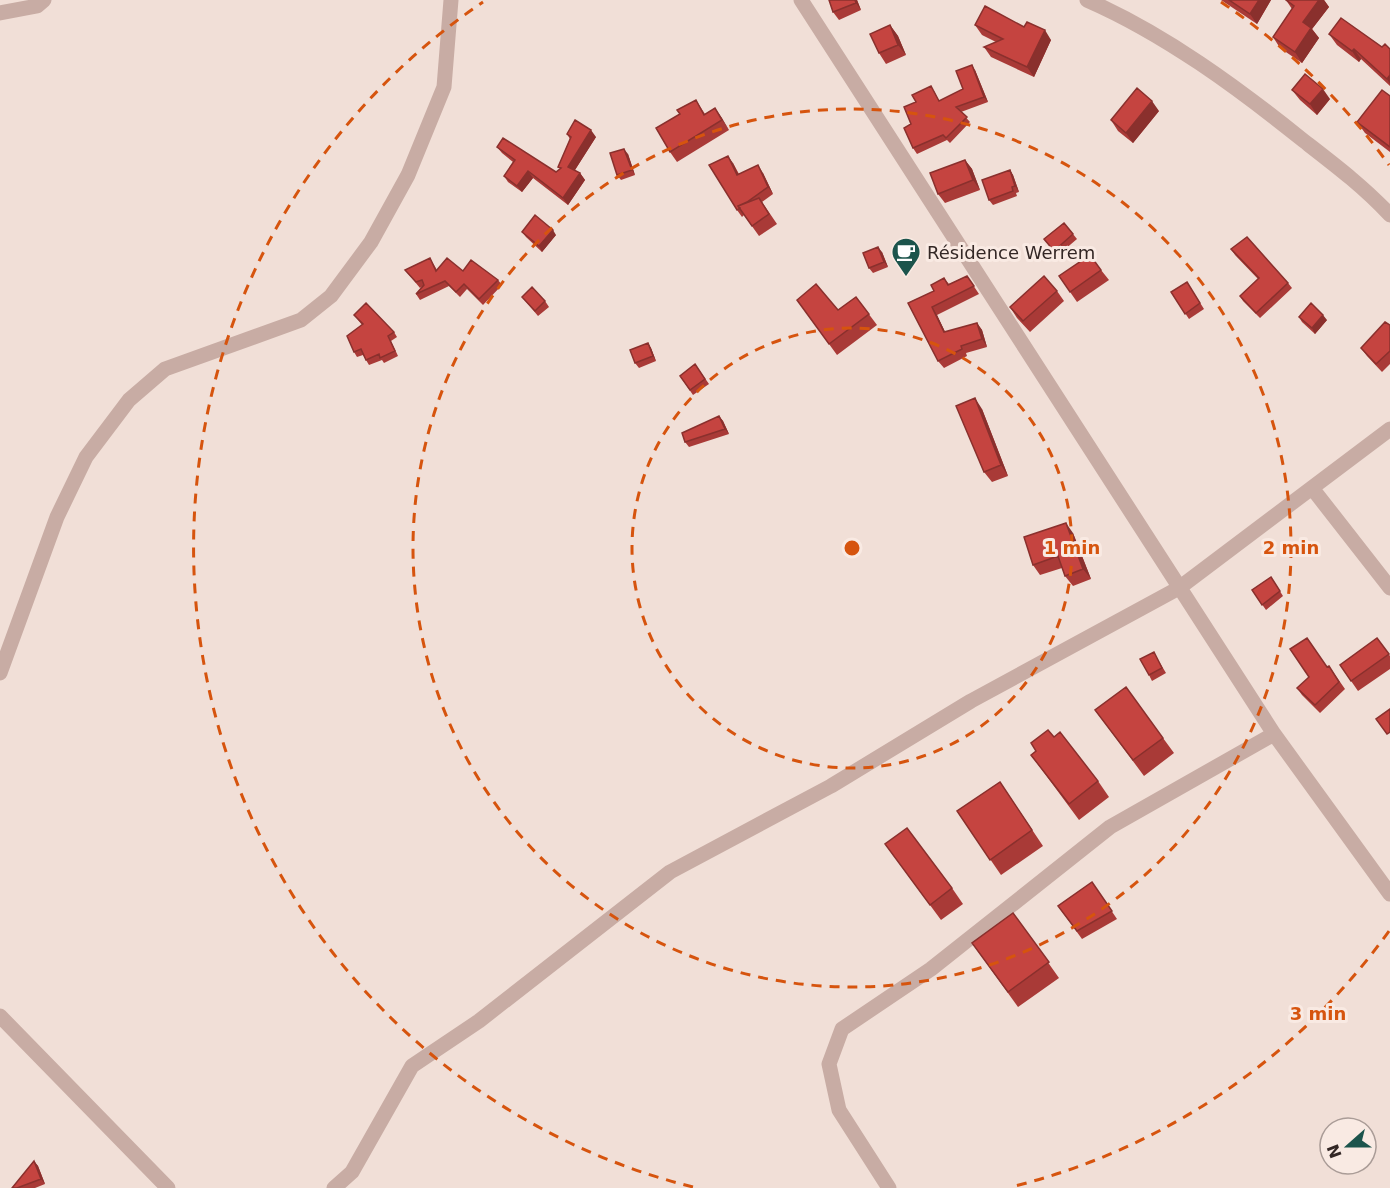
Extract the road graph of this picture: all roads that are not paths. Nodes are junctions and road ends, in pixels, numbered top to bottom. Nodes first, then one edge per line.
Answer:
1 (44, 0) edge
2 (451, 0) edge
3 (801, 0) edge
4 (1087, 0) edge
5 (1113, 5) edge
6 (0, 13) edge
7 (1390, 216) edge
8 (1390, 429) edge
9 (1312, 488) junction
10 (1179, 588) junction
11 (1390, 588) edge
12 (0, 672) edge
13 (1274, 734) junction
14 (1390, 894) edge
15 (0, 1016) edge
16 (168, 1188) edge
17 (334, 1188) edge
18 (889, 1188) edge

1 - 6 street
2 - 12 street
3 - 10 street
4 - 5 street
5 - 7 street
8 - 9 street
9 - 10 street
9 - 11 street
10 - 13 street
10 - 17 street
13 - 14 street
13 - 18 street
15 - 16 street

